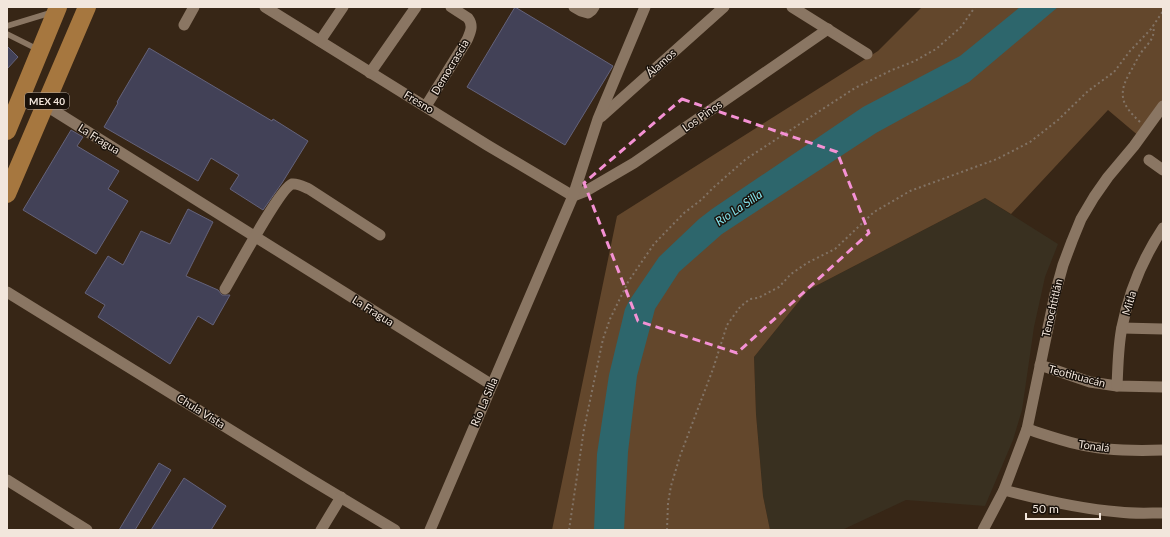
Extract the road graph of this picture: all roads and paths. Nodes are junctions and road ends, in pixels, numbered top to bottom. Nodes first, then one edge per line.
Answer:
1 (194, 7) edge
2 (265, 7) edge
3 (343, 7) edge
4 (416, 7) edge
5 (450, 7) edge
6 (574, 7) edge
7 (645, 7) edge
8 (724, 7) edge
9 (792, 7) edge
10 (975, 7) edge
11 (58, 9) edge
12 (83, 9) edge
13 (591, 10) edge
14 (1163, 11) edge
15 (184, 25) dead end
16 (1153, 25) junction
17 (7, 26) edge
18 (828, 29) junction
19 (7, 34) edge
20 (320, 41) junction
21 (40, 50) junction
22 (867, 54) dead end
23 (370, 73) junction
24 (45, 105) junction
25 (426, 106) junction
26 (1163, 106) edge
27 (598, 119) junction
28 (1146, 128) junction
29 (7, 131) edge
30 (1149, 160) dead end
31 (1163, 170) edge
32 (7, 194) edge
33 (573, 196) junction
34 (1163, 228) edge
35 (380, 235) dead end
36 (254, 237) junction
37 (225, 289) dead end
38 (7, 292) edge
39 (1122, 328) junction
40 (1163, 329) edge
41 (1040, 365) junction
42 (492, 385) junction
43 (1117, 386) junction
44 (1163, 387) edge
45 (1026, 429) junction
46 (1163, 450) edge
47 (7, 480) edge
48 (1004, 490) junction
49 (341, 497) junction
50 (1163, 513) edge
51 (87, 530) edge
52 (321, 530) edge
53 (395, 530) edge
54 (430, 530) edge
55 (569, 530) edge
56 (667, 530) edge
57 (983, 530) edge

1 - 15 street
2 - 20 street, Fresno
3 - 20 street
4 - 23 street
5 - 25 street, Democrascia
6 - 13 street
7 - 27 street, Río La Silla
8 - 27 street, Álamos
9 - 18 street
10 - 55 path
11 - 17 lane
11 - 21 main road, MEX 40
12 - 24 main road, MEX 40
14 - 16 path
16 - 28 path
16 - 56 path
18 - 22 street
18 - 33 street, Los Pinos
19 - 21 lane
20 - 23 street, Fresno
21 - 29 main road, MEX 40
23 - 25 street, Fresno
24 - 32 main road, MEX 40
24 - 36 street, La Fragua
25 - 33 street, Fresno
26 - 28 street, Tenochtitlán
27 - 33 street, Río La Silla
28 - 41 street, Tenochtitlán
30 - 31 street
33 - 42 street, Río La Silla
34 - 39 street, Mitla
35 - 36 street
36 - 37 street
36 - 42 street, La Fragua
38 - 49 street, Chula Vista
39 - 40 street
39 - 43 street, Mitla
41 - 43 street, Teotihuacán
41 - 45 street, Tenochtitlán
42 - 54 street, Río La Silla
43 - 44 street, Teotihuacán
45 - 46 street, Tonalá
45 - 48 street, Tenochtitlán
47 - 51 street
48 - 50 street
48 - 57 street, Tenochtitlán
49 - 52 street
49 - 53 street, Chula Vista

